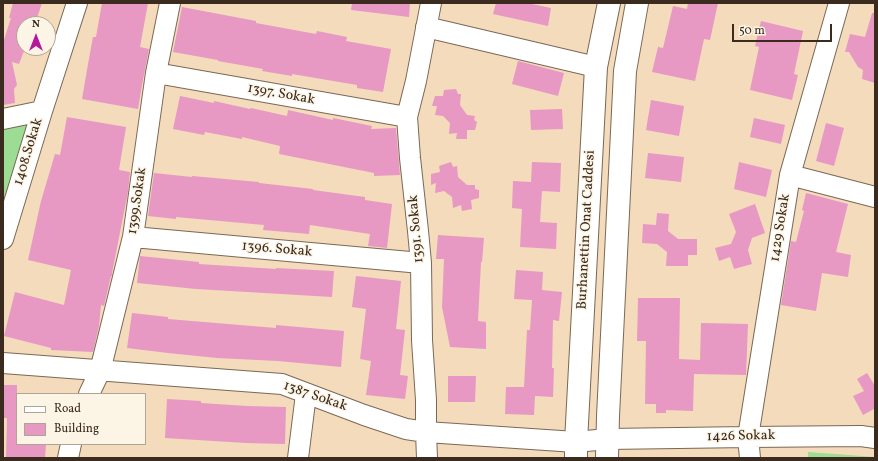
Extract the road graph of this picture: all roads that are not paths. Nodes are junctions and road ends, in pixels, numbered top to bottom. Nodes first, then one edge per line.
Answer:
1 (77, 3) edge
2 (170, 3) edge
3 (431, 3) edge
4 (609, 3) edge
5 (637, 3) edge
6 (839, 3) edge
7 (426, 27) junction
8 (596, 67) junction
9 (156, 73) junction
10 (42, 111) junction
11 (407, 117) junction
12 (3, 119) edge
13 (790, 175) junction
14 (875, 197) edge
15 (133, 237) junction
16 (3, 239) edge
17 (420, 263) junction
18 (3, 363) edge
19 (100, 371) junction
20 (89, 393) edge
21 (306, 394) junction
22 (426, 432) junction
23 (748, 437) junction
24 (875, 438) edge
25 (71, 445) edge
26 (607, 449) edge
27 (576, 450) edge
28 (68, 458) edge
29 (298, 458) edge
30 (427, 458) edge
31 (750, 458) edge

1 - 10 street, 1408.Sokak
2 - 9 street, 1399.Sokak
3 - 7 street, 1391. Sokak
4 - 8 main road, Burhanettin Onat Caddesi
5 - 26 main road
6 - 13 street, 1429 Sokak
7 - 8 street
7 - 11 street, 1391. Sokak
8 - 27 main road, Burhanettin Onat Caddesi
9 - 11 street, 1397. Sokak
9 - 15 street, 1399.Sokak
10 - 12 street
10 - 16 street, 1408.Sokak
11 - 17 street, 1391. Sokak
13 - 14 street
13 - 23 street, 1429 Sokak
15 - 17 street, 1396. Sokak
15 - 19 street, 1399.Sokak
17 - 22 street, 1391. Sokak
18 - 19 street, 1387 Sokak
19 - 20 street, 1399.Sokak
19 - 21 street, 1387 Sokak
21 - 22 street, 1387 Sokak
21 - 29 street
22 - 27 street, 1387 Sokak
22 - 30 street, 1391. Sokak
23 - 24 street, 1426 Sokak
23 - 26 street, 1426 Sokak
23 - 31 street, 1429 Sokak
25 - 28 street
26 - 27 street, 1426 Sokak

